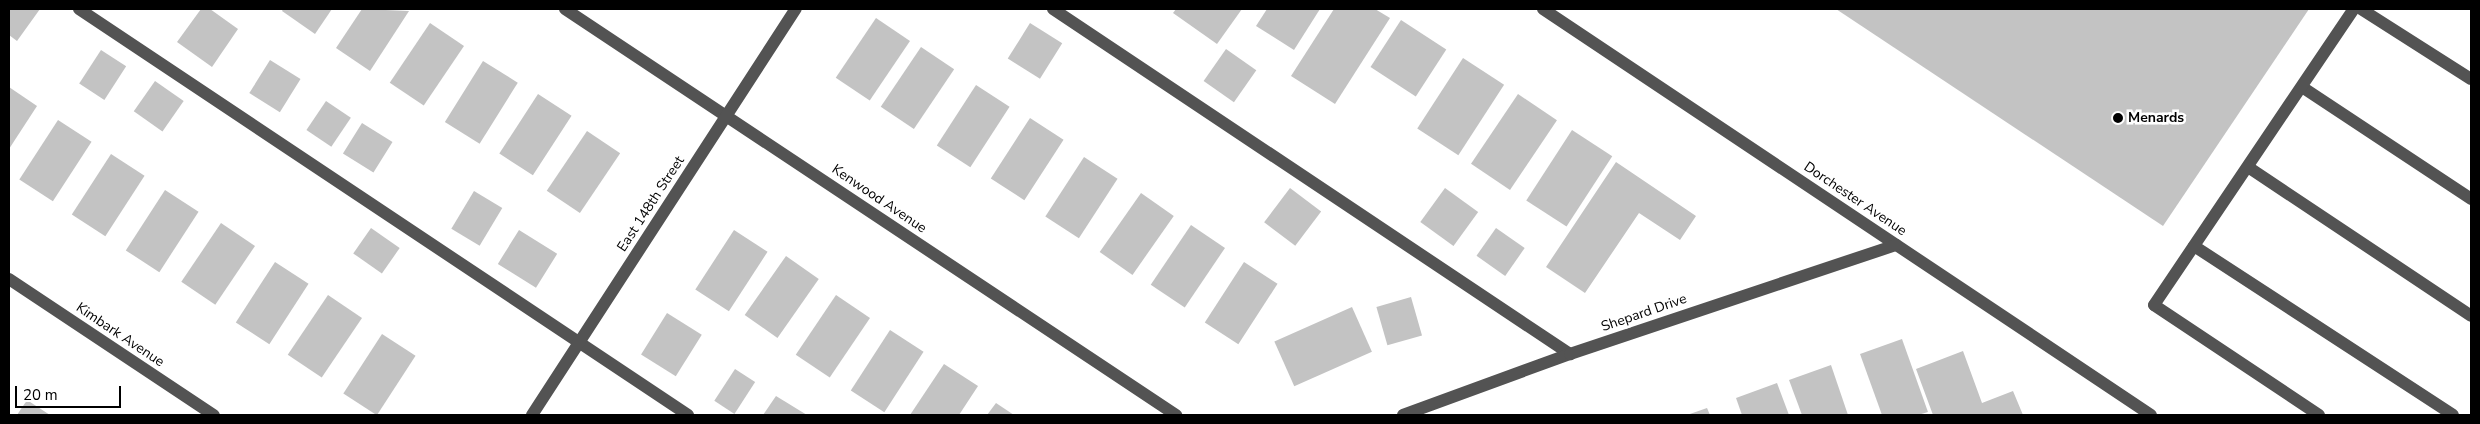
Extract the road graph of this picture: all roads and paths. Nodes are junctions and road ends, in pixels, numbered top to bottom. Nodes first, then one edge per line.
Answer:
1 (79, 9) edge
2 (565, 9) edge
3 (796, 9) edge
4 (1053, 9) edge
5 (1543, 9) edge
6 (2354, 9) edge
7 (2361, 9) edge
8 (2471, 80) edge
9 (2302, 86) junction
10 (726, 116) junction
11 (2248, 167) junction
12 (2471, 199) edge
13 (1896, 245) junction
14 (2194, 246) junction
15 (9, 279) edge
16 (2471, 316) edge
17 (579, 342) junction
18 (1570, 354) junction
19 (214, 415) edge
20 (532, 415) edge
21 (688, 415) edge
22 (1176, 415) edge
23 (1403, 415) edge
24 (2151, 415) edge
25 (2319, 415) edge
26 (2453, 415) edge

1 - 17 street
2 - 10 street, Kenwood Avenue
3 - 10 street, East 148th Street
4 - 18 street
5 - 13 street, Dorchester Avenue
6 - 9 street
7 - 8 street
9 - 11 street
9 - 12 street
10 - 17 street, East 148th Street
10 - 22 street, Kenwood Avenue
11 - 14 street
11 - 16 street
13 - 18 street, Shepard Drive
13 - 24 street, Dorchester Avenue
14 - 25 street
14 - 26 street
15 - 19 street, Kimbark Avenue
17 - 20 street, East 148th Street
17 - 21 street
18 - 23 street, Shepard Drive

